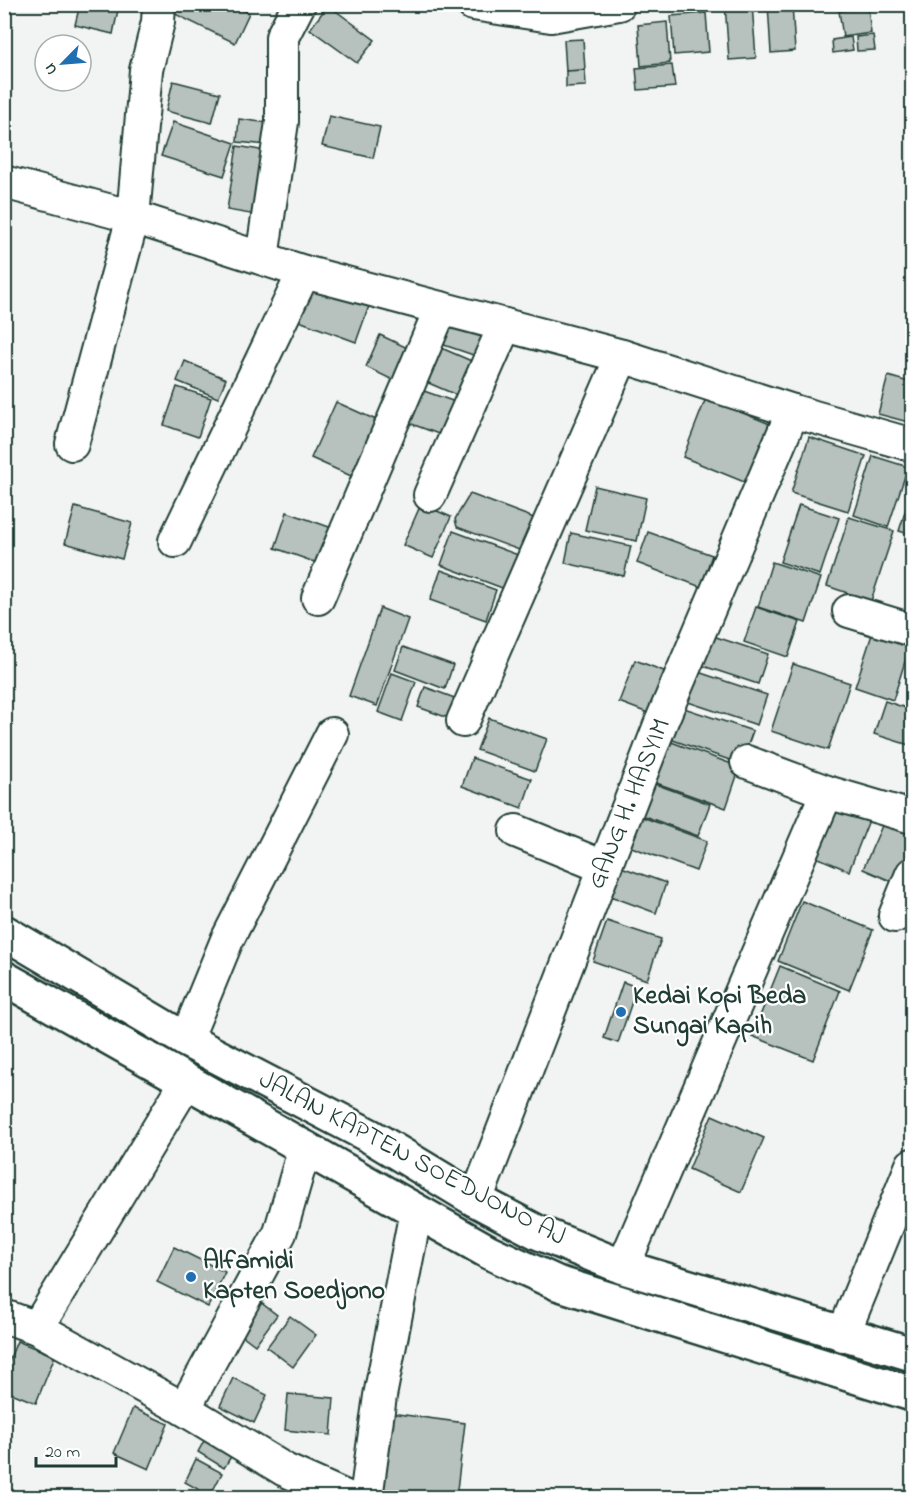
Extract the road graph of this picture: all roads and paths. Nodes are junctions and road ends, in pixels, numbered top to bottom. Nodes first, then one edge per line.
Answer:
1 (159, 4) edge
2 (299, 4) edge
3 (473, 4) edge
4 (619, 4) edge
5 (4, 182) edge
6 (133, 217) junction
7 (262, 258) junction
8 (304, 272) junction
9 (441, 308) junction
10 (505, 325) junction
11 (622, 356) junction
12 (793, 411) junction
13 (72, 444) dead end
14 (912, 445) edge
15 (430, 495) dead end
16 (175, 541) dead end
17 (318, 598) dead end
18 (849, 611) dead end
19 (912, 630) edge
20 (463, 721) dead end
21 (332, 734) dead end
22 (747, 762) dead end
23 (827, 792) junction
24 (912, 817) edge
25 (516, 831) dead end
26 (604, 867) junction
27 (912, 874) edge
28 (895, 916) dead end
29 (4, 932) edge
30 (4, 978) edge
31 (186, 1040) junction
32 (187, 1081) junction
33 (274, 1084) junction
34 (261, 1122) junction
35 (305, 1147) junction
36 (912, 1166) edge
37 (476, 1200) junction
38 (416, 1211) junction
39 (623, 1267) junction
40 (4, 1316) edge
41 (37, 1329) junction
42 (843, 1335) junction
43 (912, 1354) edge
44 (912, 1394) edge
45 (184, 1409) junction
46 (348, 1497) edge
47 (366, 1497) edge

1 - 6 street
2 - 7 street
3 - 4 street
5 - 6 street
6 - 7 street
6 - 13 street
7 - 8 street
8 - 9 street
8 - 16 street
9 - 10 street
9 - 17 street
10 - 11 street
10 - 15 street
11 - 12 street
11 - 20 street
12 - 14 street
12 - 26 street, GANG H. HASYIM
18 - 19 street
21 - 31 street
22 - 23 street
23 - 24 street
23 - 39 street
25 - 26 street
26 - 37 street, GANG H. HASYIM
27 - 28 street
29 - 31 main road, JALAN KAPTEN SOEDJONO AJ
30 - 32 main road, JALAN KAPTEN SOEDJONO AJ
31 - 33 main road, JALAN KAPTEN SOEDJONO AJ
32 - 34 main road, JALAN KAPTEN SOEDJONO AJ
32 - 41 street
33 - 34 main road
33 - 37 main road, JALAN KAPTEN SOEDJONO AJ
34 - 35 main road, JALAN KAPTEN SOEDJONO AJ
35 - 38 main road, JALAN KAPTEN SOEDJONO AJ
35 - 45 street
36 - 42 street
37 - 39 main road, JALAN KAPTEN SOEDJONO AJ
38 - 44 main road, JALAN KAPTEN SOEDJONO AJ
38 - 47 street
39 - 42 main road, JALAN KAPTEN SOEDJONO AJ
40 - 41 street
41 - 45 street
42 - 43 main road, JALAN KAPTEN SOEDJONO AJ
45 - 46 street

